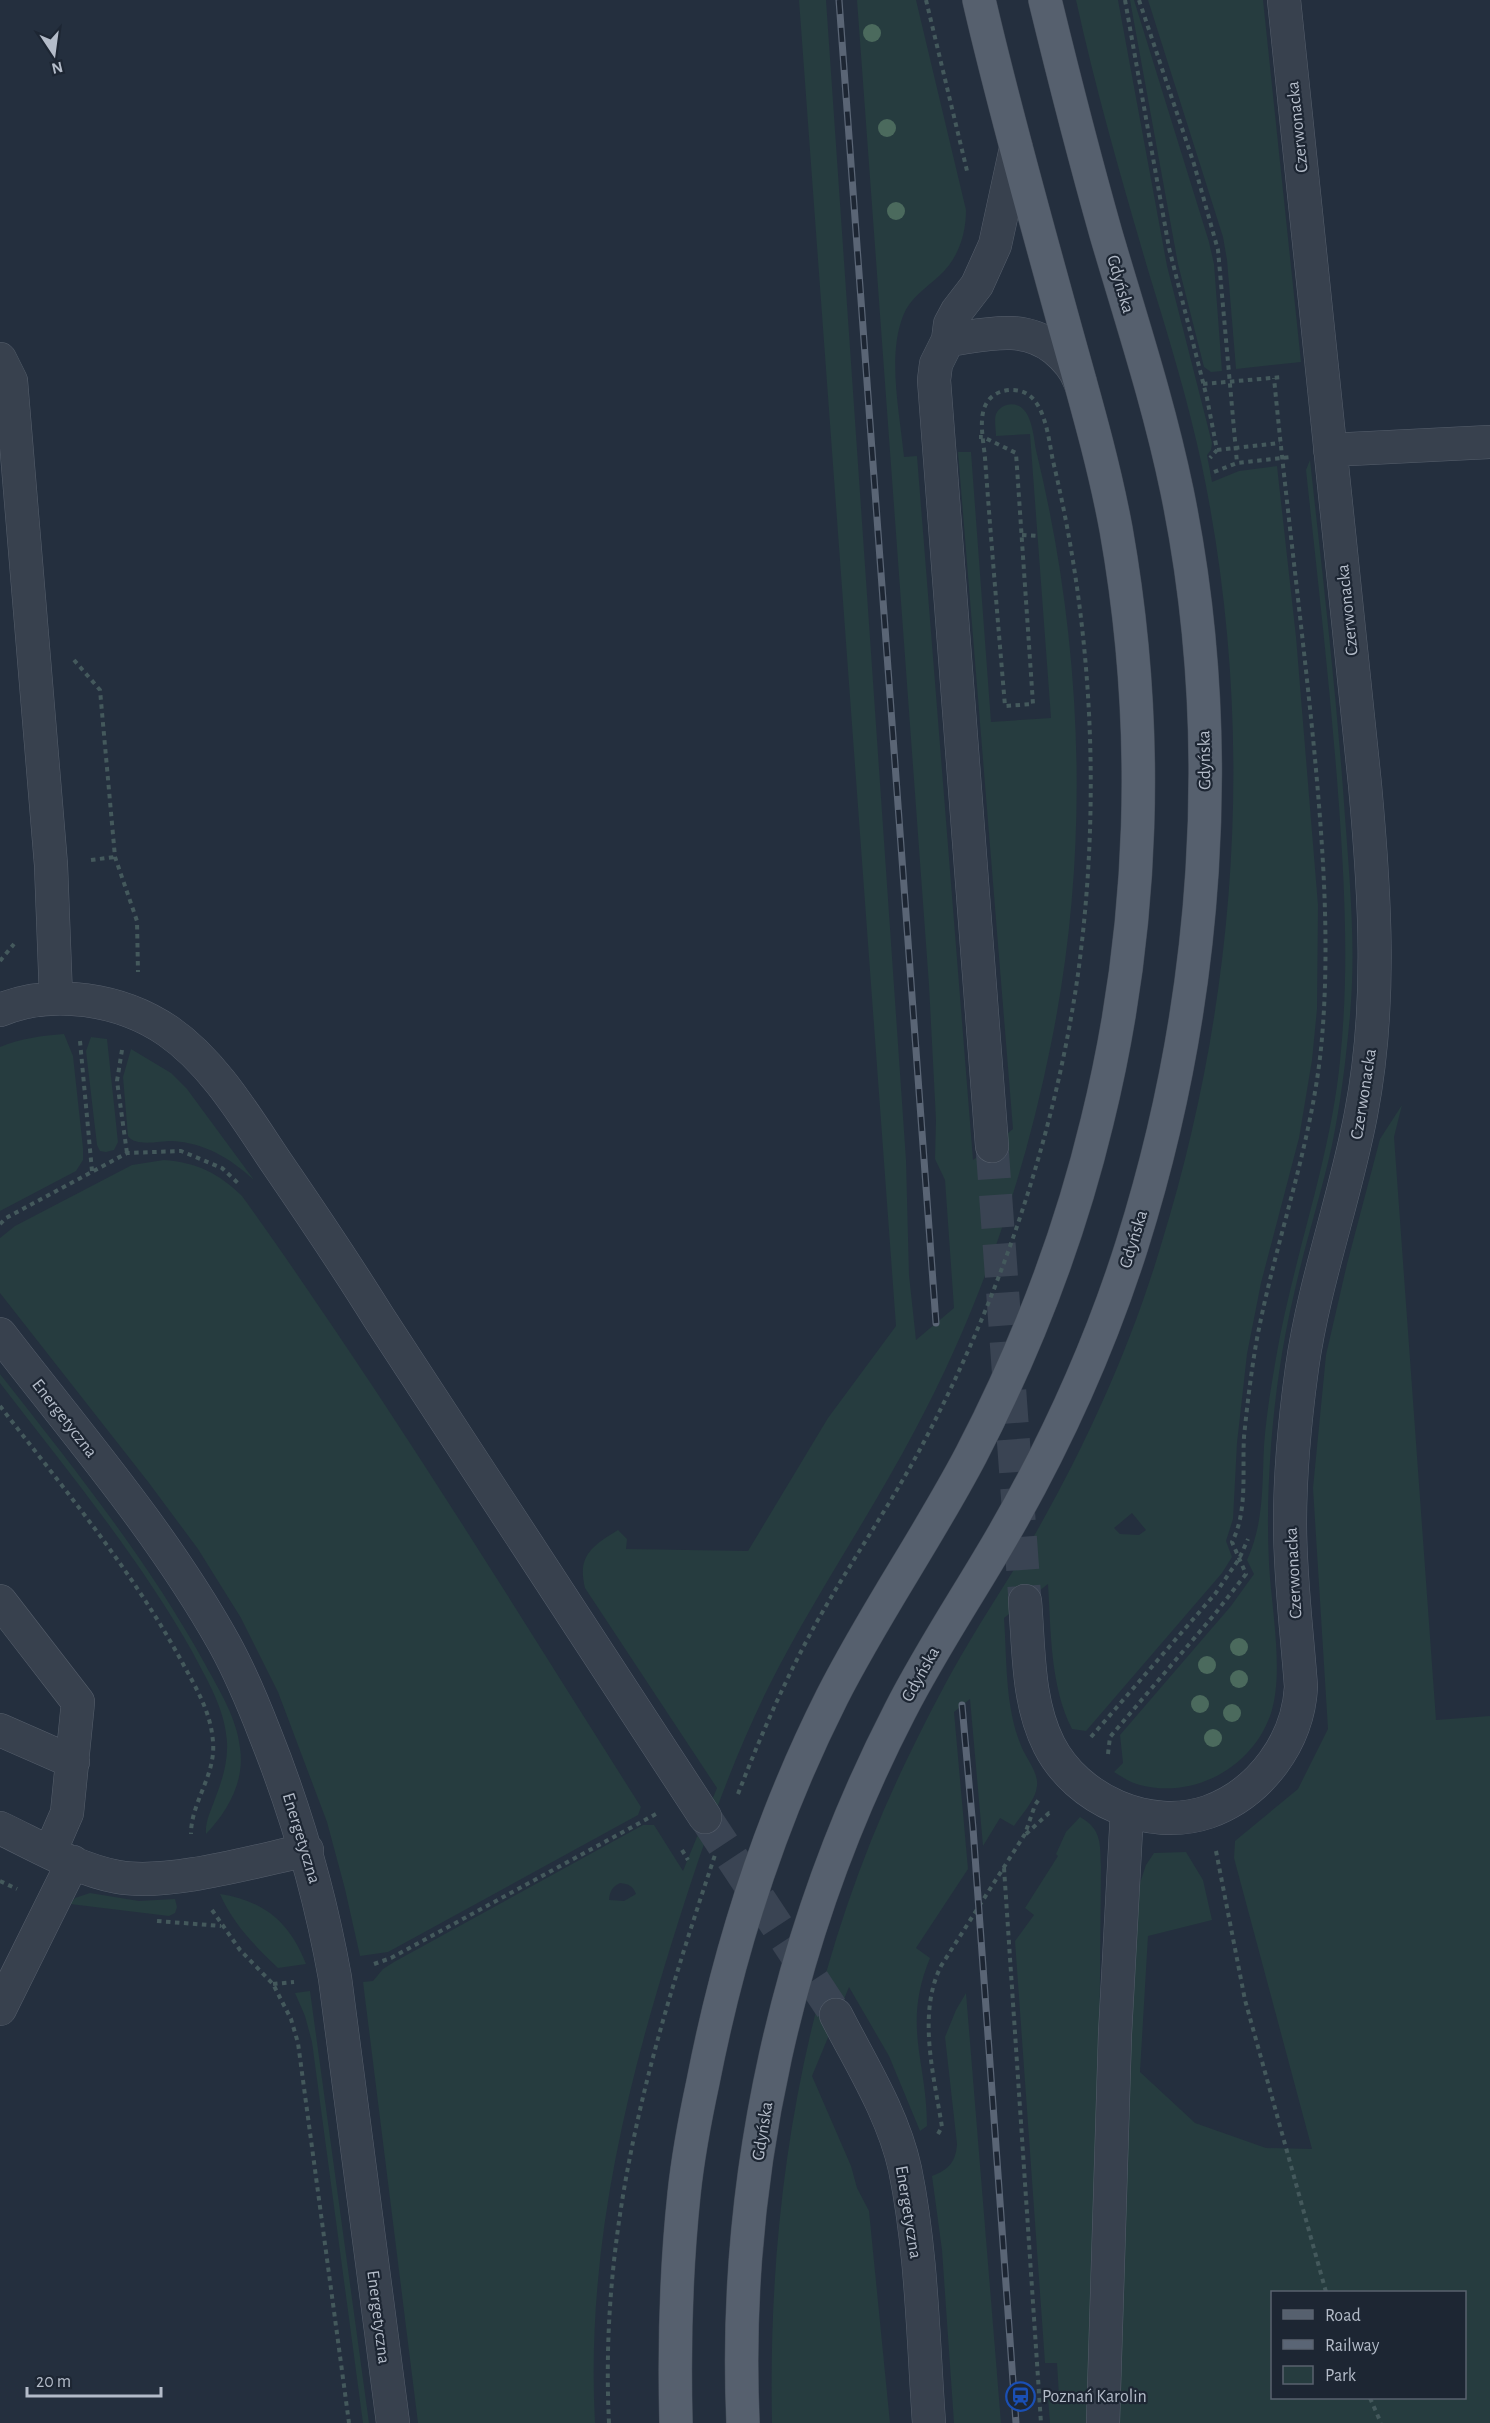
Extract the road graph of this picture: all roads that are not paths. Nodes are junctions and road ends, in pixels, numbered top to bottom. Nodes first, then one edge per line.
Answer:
1 (979, 0) edge
2 (1046, 0) edge
3 (1284, 0) edge
4 (1016, 148) junction
5 (948, 340) junction
6 (0, 359) edge
7 (1081, 383) junction
8 (1490, 442) edge
9 (1330, 450) junction
10 (70, 998) junction
11 (0, 1010) edge
12 (992, 1146) tunnel mouth
13 (0, 1334) edge
14 (0, 1601) edge
15 (1025, 1601) tunnel mouth
16 (0, 1730) edge
17 (72, 1762) junction
18 (720, 1810) tunnel mouth
19 (1127, 1811) junction
20 (0, 1828) edge
21 (307, 1850) junction
22 (61, 1857) junction
23 (0, 2009) edge
24 (836, 2015) tunnel mouth
25 (393, 2423) edge
26 (676, 2423) edge
27 (743, 2423) edge
28 (929, 2423) edge
29 (1103, 2423) edge

1 - 4 main road
2 - 27 main road, Gdyńska
3 - 9 street, Czerwonacka
4 - 5 street
4 - 7 main road
5 - 7 street
5 - 12 street
6 - 10 street
7 - 26 main road
8 - 9 street
9 - 19 street, Czerwonacka
10 - 11 street
10 - 18 street
13 - 21 street, Energetyczna
14 - 17 street
15 - 19 street, Czerwonacka
16 - 17 street
17 - 22 street
19 - 29 street
20 - 22 street
21 - 22 street
21 - 25 street, Energetyczna
22 - 23 street
24 - 28 street, Energetyczna

